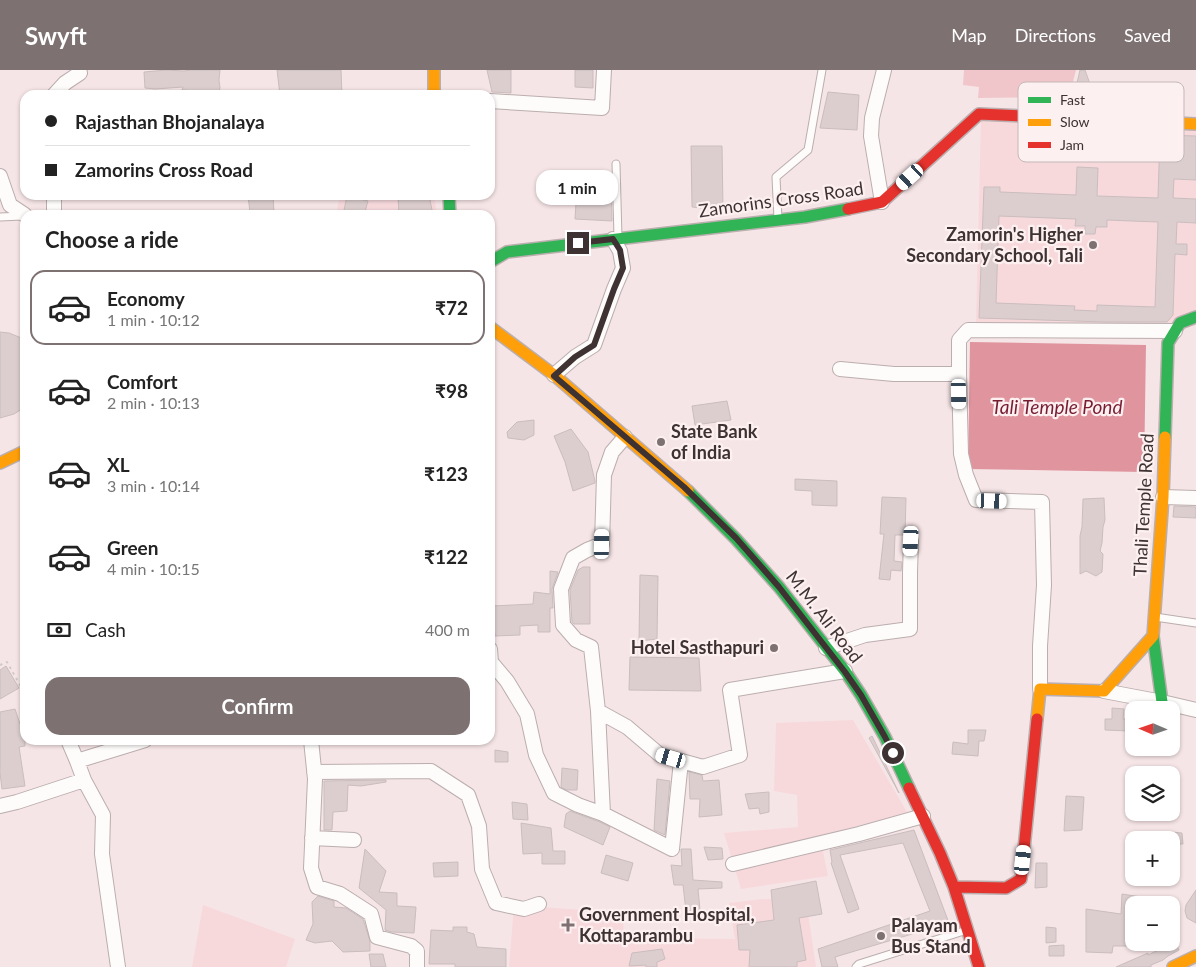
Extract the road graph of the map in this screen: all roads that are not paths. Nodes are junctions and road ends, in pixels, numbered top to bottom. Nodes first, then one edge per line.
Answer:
1 (434, 70) edge
2 (604, 70) edge
3 (822, 70) edge
4 (884, 70) edge
5 (80, 73) dead end
6 (59, 90) edge
7 (434, 90) edge
8 (495, 101) edge
9 (1018, 116) edge
10 (616, 164) dead end
11 (0, 176) edge
12 (882, 202) junction
13 (20, 212) edge
14 (20, 216) edge
15 (0, 217) edge
16 (778, 220) junction
17 (616, 239) junction
18 (495, 259) edge
19 (1196, 317) edge
20 (495, 331) edge
21 (1175, 331) junction
22 (840, 369) dead end
23 (958, 374) junction
24 (554, 376) junction
25 (625, 437) junction
26 (20, 454) edge
27 (0, 463) edge
28 (1164, 497) junction
29 (1196, 498) edge
30 (911, 541) dead end
31 (1155, 617) junction
32 (1196, 622) edge
33 (1154, 636) junction
34 (826, 648) junction
35 (495, 667) edge
36 (845, 672) junction
37 (1040, 689) junction
38 (1104, 691) junction
39 (1157, 701) edge
40 (1162, 701) edge
41 (1180, 706) edge
42 (1196, 710) edge
43 (598, 711) junction
44 (70, 745) edge
45 (129, 745) edge
46 (311, 745) edge
47 (77, 761) junction
48 (681, 761) junction
49 (314, 772) junction
50 (84, 780) junction
51 (0, 806) edge
52 (603, 814) junction
53 (923, 816) junction
54 (312, 838) junction
55 (354, 840) dead end
56 (733, 864) dead end
57 (954, 887) junction
58 (539, 904) dead end
59 (967, 930) junction
60 (1196, 956) edge
61 (118, 967) edge
62 (417, 967) edge
63 (856, 967) edge
64 (979, 967) edge
65 (1173, 967) edge

1 - 7 street
2 - 8 street
3 - 16 lane
4 - 12 street
5 - 6 street
9 - 12 street, Zamorins Cross Road
10 - 17 lane
11 - 13 street
12 - 16 street, Zamorins Cross Road
14 - 15 lane
16 - 17 street, Zamorins Cross Road
17 - 18 street, Zamorins Cross Road
17 - 24 street
19 - 21 street
20 - 24 street, M.M. Ali Road
21 - 23 street
21 - 28 street, Thali Temple Road
22 - 23 street
23 - 37 street
24 - 25 street, M.M. Ali Road
25 - 34 street, M.M. Ali Road
25 - 43 street
26 - 27 street
28 - 29 street
28 - 31 street, Thali Temple Road
30 - 34 street
31 - 32 lane
31 - 33 street, Thali Temple Road
33 - 38 street
33 - 40 street, Thali Temple Road
34 - 36 street, M.M. Ali Road
35 - 52 street
36 - 48 street
36 - 53 street, M.M. Ali Road
37 - 38 street
37 - 57 street
38 - 39 street
41 - 42 street
43 - 48 street
43 - 52 street
44 - 47 street
45 - 47 street
46 - 49 street
47 - 50 street
48 - 52 street
49 - 54 street
49 - 58 street
50 - 51 street
50 - 61 street
53 - 56 street
53 - 57 street, M.M. Ali Road
54 - 55 street
54 - 62 street
57 - 59 street, M.M. Ali Road
59 - 63 lane
59 - 64 street, M.M. Ali Road
60 - 65 street

